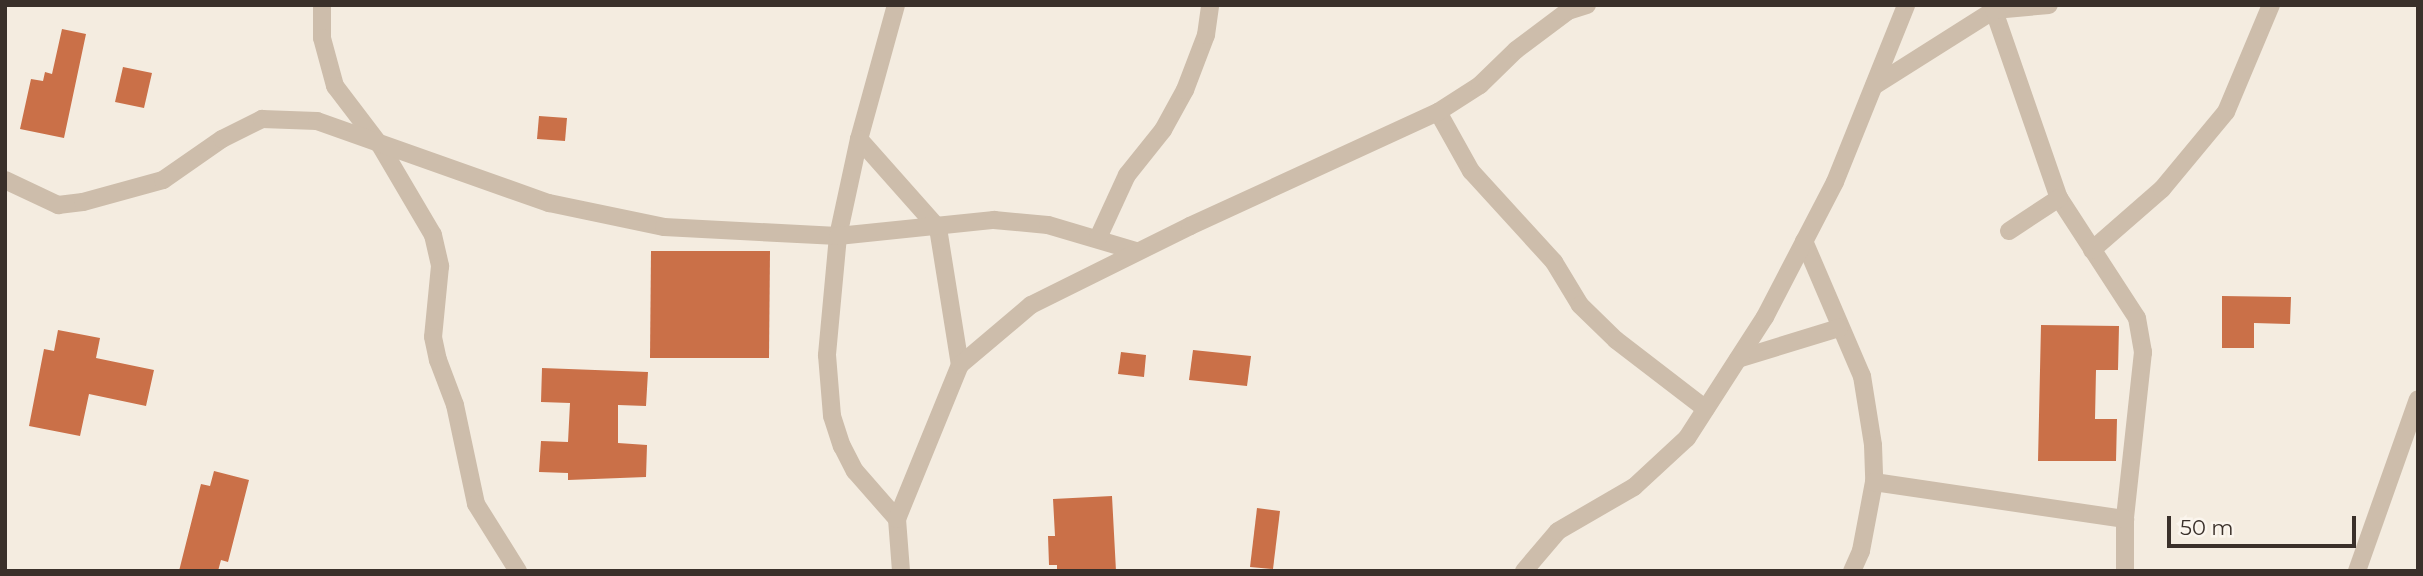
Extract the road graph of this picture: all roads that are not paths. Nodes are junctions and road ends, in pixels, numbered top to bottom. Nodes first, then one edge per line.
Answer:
1 (322, 5) edge
2 (896, 5) edge
3 (1210, 5) edge
4 (1587, 5) edge
5 (1906, 5) edge
6 (2049, 5) edge
7 (2272, 5) edge
8 (1993, 7) edge
9 (1874, 86) junction
10 (1438, 112) junction
11 (859, 139) junction
12 (380, 145) junction
13 (5, 180) edge
14 (2059, 198) junction
15 (938, 228) junction
16 (2008, 231) dead end
17 (838, 236) junction
18 (1098, 238) junction
19 (1804, 241) junction
20 (2092, 250) junction
21 (1136, 251) junction
22 (1839, 328) junction
23 (1738, 359) junction
24 (960, 365) junction
25 (2418, 399) edge
26 (1706, 409) junction
27 (1874, 482) junction
28 (897, 519) junction
29 (2125, 519) junction
30 (518, 571) edge
31 (901, 571) edge
32 (1524, 571) edge
33 (1852, 571) edge
34 (2125, 571) edge
35 (2357, 571) edge

1 - 12 street
2 - 11 street
3 - 18 street
4 - 10 street
5 - 9 street
6 - 8 street
7 - 20 street
8 - 9 street
8 - 14 street
9 - 19 street
10 - 21 street
10 - 26 street
11 - 15 street
11 - 17 street
12 - 13 street
12 - 17 street
12 - 30 street
14 - 16 street
14 - 20 street
15 - 17 street
15 - 18 street
15 - 24 street
17 - 28 street
18 - 21 street
19 - 22 street
19 - 23 street
20 - 29 street
21 - 24 street
22 - 23 street
22 - 27 street
23 - 26 street
24 - 28 street
25 - 35 street
26 - 32 street
27 - 29 street
27 - 33 street
28 - 31 street
29 - 34 street

